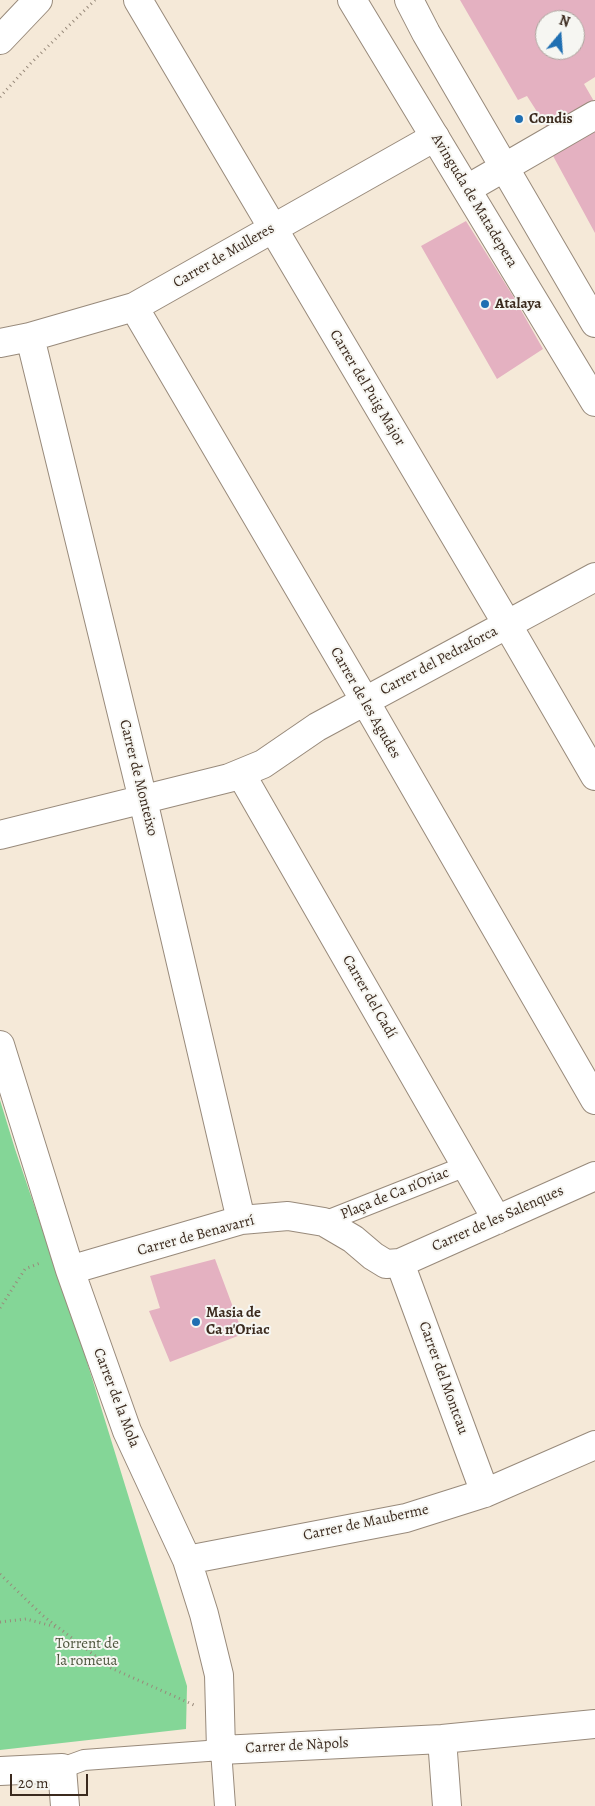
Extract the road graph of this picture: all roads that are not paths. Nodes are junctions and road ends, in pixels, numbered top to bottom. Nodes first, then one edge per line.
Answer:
1 (38, 0) edge
2 (138, 0) edge
3 (352, 0) edge
4 (409, 0) edge
5 (0, 40) edge
6 (595, 115) edge
7 (436, 137) junction
8 (505, 169) junction
9 (467, 190) junction
10 (273, 228) junction
11 (134, 307) junction
12 (595, 323) edge
13 (30, 337) junction
14 (0, 343) edge
15 (595, 402) edge
16 (595, 577) edge
17 (507, 624) junction
18 (365, 701) junction
19 (241, 774) junction
20 (595, 776) edge
21 (143, 800) junction
22 (0, 835) edge
23 (0, 1045) edge
24 (595, 1100) edge
25 (466, 1166) junction
26 (595, 1176) edge
27 (241, 1220) junction
28 (497, 1220) junction
29 (324, 1222) junction
30 (67, 1262) junction
31 (400, 1263) junction
32 (595, 1444) edge
33 (485, 1493) junction
34 (187, 1560) junction
35 (595, 1724) edge
36 (442, 1739) junction
37 (221, 1750) junction
38 (62, 1768) junction
39 (0, 1771) edge
40 (65, 1806) edge
41 (225, 1806) edge
42 (447, 1806) edge

1 - 5 street
2 - 10 street, Carrer del Puig Major
3 - 7 street, Avinguda de Matadepera
4 - 8 street
6 - 8 street
7 - 9 street, Avinguda de Matadepera
7 - 10 street, Carrer de Mulleres
8 - 9 street
8 - 12 street
9 - 15 street, Avinguda de Matadepera
10 - 11 street, Carrer de Mulleres
10 - 17 street, Carrer del Puig Major
11 - 13 street, Carrer de Mulleres
11 - 18 street, Carrer de les Agudes
13 - 14 street, Carrer de Mulleres
13 - 21 street, Carrer de Monteixo
16 - 17 street, Carrer del Pedraforca
17 - 18 street, Carrer del Pedraforca
17 - 20 street, Carrer del Puig Major
18 - 19 street, Carrer del Pedraforca
18 - 24 street, Carrer de les Agudes
19 - 21 street, Carrer del Pedraforca
19 - 25 street, Carrer del Cadí
21 - 22 street, Carrer del Pedraforca
21 - 27 street, Carrer de Monteixo
23 - 30 street, Carrer de la Mola
25 - 28 street, Carrer del Cadí
25 - 29 street, Plaça de Ca n'Oriac
26 - 28 street, Carrer de les Salenques
27 - 29 street, Carrer de Benavarrí
27 - 30 street, Carrer de Benavarrí
28 - 31 street, Carrer de les Salenques
29 - 31 street, Carrer de Benavarrí
30 - 34 street, Carrer de la Mola
31 - 33 street, Carrer del Montcau
32 - 33 street, Carrer de Mauberme
33 - 34 street, Carrer de Mauberme
34 - 37 street, Carrer de la Mola
35 - 36 street, Carrer de Nàpols
36 - 37 street, Carrer de Nàpols
36 - 42 street
37 - 38 street, Carrer de Nàpols
37 - 41 street
38 - 39 street, Carrer de Nàpols
38 - 40 street

